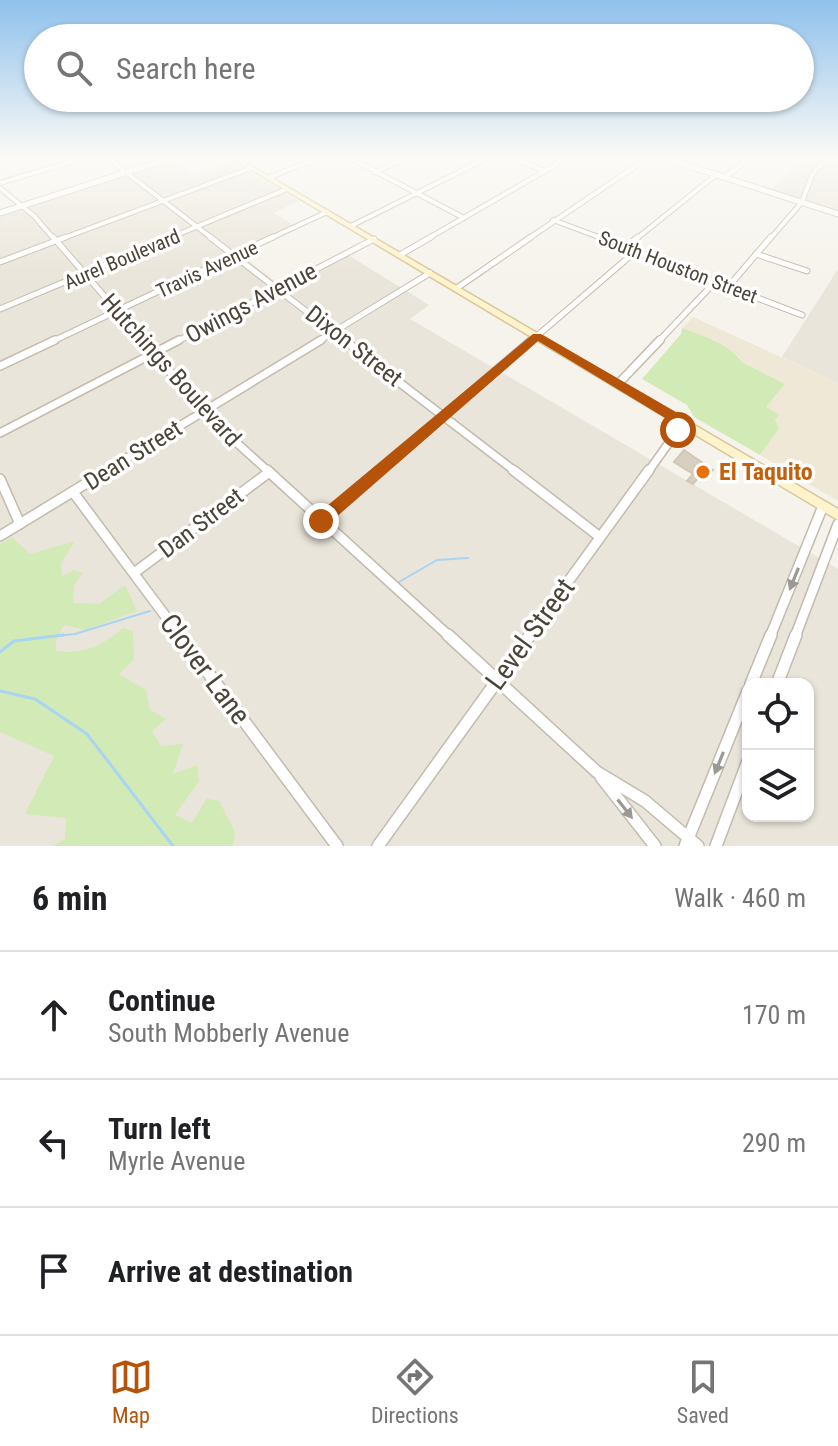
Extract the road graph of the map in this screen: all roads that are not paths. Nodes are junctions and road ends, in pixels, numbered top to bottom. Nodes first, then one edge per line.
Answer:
1 (12, 196) edge
2 (49, 196) edge
3 (160, 196) edge
4 (174, 196) edge
5 (269, 196) edge
6 (300, 196) edge
7 (412, 196) edge
8 (422, 196) edge
9 (501, 196) edge
10 (589, 196) edge
11 (689, 196) edge
12 (785, 196) edge
13 (804, 196) edge
14 (165, 200) junction
15 (802, 202) junction
16 (22, 205) junction
17 (327, 212) junction
18 (0, 213) edge
19 (838, 214) edge
20 (464, 218) junction
21 (553, 220) junction
22 (199, 226) junction
23 (351, 226) junction
24 (374, 239) junction
25 (56, 241) junction
26 (626, 247) junction
27 (636, 251) junction
28 (756, 254) junction
29 (236, 255) junction
30 (400, 255) junction
31 (0, 262) edge
32 (807, 271) dead end
33 (430, 273) junction
34 (85, 274) junction
35 (715, 282) junction
36 (728, 287) junction
37 (279, 288) junction
38 (457, 288) junction
39 (0, 309) edge
40 (118, 311) junction
41 (802, 315) dead end
42 (335, 332) junction
43 (537, 336) junction
44 (155, 353) junction
45 (0, 366) edge
46 (618, 384) junction
47 (203, 411) junction
48 (444, 415) junction
49 (683, 423) junction
50 (0, 433) edge
51 (268, 473) junction
52 (0, 479) edge
53 (73, 492) junction
54 (823, 506) junction
55 (838, 515) edge
56 (321, 521) junction
57 (20, 524) junction
58 (838, 524) edge
59 (0, 536) edge
60 (600, 537) junction
61 (134, 573) junction
62 (753, 678) edge
63 (779, 678) edge
64 (497, 681) junction
65 (742, 707) edge
66 (597, 772) junction
67 (742, 777) edge
68 (690, 843) edge
69 (337, 846) edge
70 (378, 846) edge
71 (655, 846) edge
72 (716, 846) edge

1 - 16 street, Hutchings Boulevard
2 - 16 street
3 - 14 street, Dixon Street
4 - 14 street
5 - 22 street, Aurel Boulevard
6 - 17 main road
7 - 23 street
8 - 20 street
9 - 20 street
10 - 21 street
11 - 26 street
12 - 15 street
13 - 15 street
14 - 22 street, Dixon Street
14 - 25 street
15 - 19 street
15 - 28 street
16 - 18 street
16 - 25 street, Hutchings Boulevard
17 - 23 main road
17 - 29 street, Travis Avenue
20 - 30 street
21 - 26 street, South Houston Street
21 - 38 street
22 - 29 street, Dixon Street
22 - 34 street, Aurel Boulevard
23 - 24 main road
24 - 30 main road
24 - 37 street, Owings Avenue
25 - 31 street
25 - 34 street, Hutchings Boulevard
26 - 27 street, South Houston Street
27 - 35 street, South Houston Street
27 - 43 street
28 - 32 street
28 - 36 street
29 - 37 street, Dixon Street
29 - 40 street, Travis Avenue
30 - 33 main road
33 - 38 main road
33 - 42 street, Dean Street
34 - 39 street, Aurel Boulevard
34 - 40 street, Hutchings Boulevard
35 - 36 street, South Houston Street
35 - 46 street
36 - 41 street, South Houston Street
37 - 42 street, Dixon Street
37 - 44 street, Owings Avenue
38 - 43 main road
40 - 44 street, Hutchings Boulevard
40 - 45 street, Travis Avenue
42 - 47 street, Dean Street
42 - 48 street, Dixon Street
43 - 46 main road
43 - 48 street
44 - 47 street, Hutchings Boulevard
44 - 50 street, Owings Avenue
46 - 49 main road
47 - 51 street, Hutchings Boulevard
47 - 53 street, Dean Street
48 - 56 street
48 - 60 street, Dixon Street
49 - 54 main road
49 - 60 street, Level Street
51 - 56 street, Hutchings Boulevard
51 - 61 street, Dan Street
52 - 57 street
53 - 57 street, Dean Street
53 - 61 street, Clover Lane
54 - 55 main road
54 -> 62 street
56 - 64 street, Hutchings Boulevard
57 - 59 street, Dean Street
58 - 63 street
60 - 64 street, Level Street
61 - 69 street, Clover Lane
64 - 66 street, Hutchings Boulevard
64 - 70 street, Level Street
65 -> 68 street
66 - 68 street, Hutchings Boulevard
66 -> 71 street, Hutchings Boulevard
67 - 72 street

